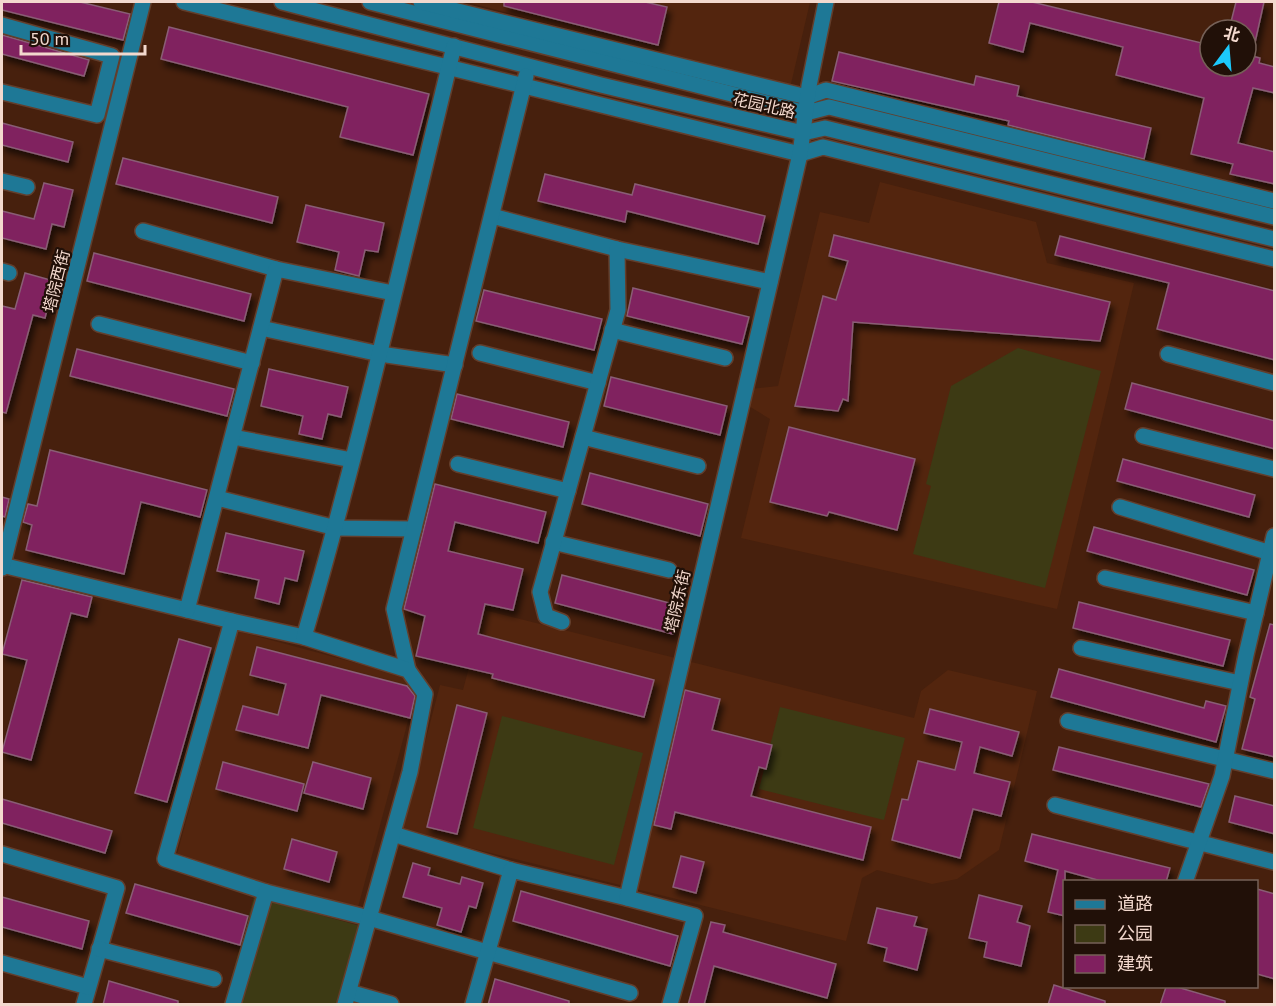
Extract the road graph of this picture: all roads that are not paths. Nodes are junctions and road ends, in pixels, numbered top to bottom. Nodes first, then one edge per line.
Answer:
1 (143, 2) edge
2 (184, 2) edge
3 (282, 2) edge
4 (370, 2) edge
5 (420, 2) edge
6 (826, 2) edge
7 (2, 26) edge
8 (454, 46) junction
9 (529, 65) junction
10 (449, 66) junction
11 (524, 86) junction
12 (2, 92) edge
13 (806, 105) junction
14 (803, 133) junction
15 (800, 154) junction
16 (2, 181) edge
17 (27, 187) dead end
18 (1275, 201) edge
19 (492, 216) junction
20 (1275, 217) edge
21 (143, 231) dead end
22 (1275, 238) edge
23 (617, 249) junction
24 (1275, 259) edge
25 (276, 269) junction
26 (770, 282) junction
27 (393, 293) junction
28 (99, 324) dead end
29 (261, 328) junction
30 (612, 330) junction
31 (480, 353) dead end
32 (381, 354) junction
33 (1168, 354) dead end
34 (725, 358) dead end
35 (252, 363) junction
36 (455, 365) junction
37 (598, 383) junction
38 (1275, 383) edge
39 (1143, 436) dead end
40 (233, 437) junction
41 (583, 437) junction
42 (352, 460) junction
43 (458, 464) dead end
44 (698, 466) dead end
45 (1275, 469) edge
46 (568, 491) junction
47 (217, 498) junction
48 (1119, 507) dead end
49 (336, 528) junction
50 (414, 529) junction
51 (1275, 536) edge
52 (553, 542) junction
53 (1273, 554) edge
54 (2, 566) edge
55 (669, 570) dead end
56 (1106, 578) dead end
57 (187, 610) junction
58 (1256, 613) junction
59 (232, 621) junction
60 (562, 622) dead end
61 (304, 637) junction
62 (1081, 648) dead end
63 (408, 670) junction
64 (1240, 683) junction
65 (1068, 721) dead end
66 (1226, 759) junction
67 (1275, 771) edge
68 (1054, 805) dead end
69 (393, 834) junction
70 (1199, 842) junction
71 (2, 854) edge
72 (1275, 862) edge
73 (511, 870) junction
74 (1186, 880) edge
75 (266, 892) junction
76 (627, 897) junction
77 (369, 918) junction
78 (99, 949) junction
79 (488, 952) junction
80 (2, 963) edge
81 (214, 979) dead end
82 (88, 987) junction
83 (630, 993) dead end
84 (347, 998) edge
85 (84, 1005) edge
86 (233, 1005) edge
87 (391, 1005) edge
88 (473, 1005) edge
89 (670, 1005) edge

1 - 54 street, 塔院西街
2 - 10 street
3 - 8 street, 花园北路
4 - 13 street, 花园北路
5 - 13 street
6 - 13 street, 塔院东街
7 - 12 street
8 - 9 street, 花园北路
8 - 10 street
9 - 11 street
9 - 14 street, 花园北路
10 - 11 street
10 - 27 street
11 - 15 street
11 - 19 street
13 - 14 street, 塔院东街
13 - 18 street
13 - 20 street, 花园北路
14 - 15 street, 塔院东街
14 - 22 street, 花园北路
15 - 24 street
15 - 26 street, 塔院东街
16 - 17 street
19 - 23 street
19 - 36 street
21 - 25 street
23 - 26 street
23 - 30 street
25 - 27 street
25 - 29 street
26 - 76 street, 塔院东街
27 - 32 street
28 - 35 street
29 - 32 street
29 - 35 street
30 - 34 street
30 - 37 street
31 - 37 street
32 - 36 street
32 - 42 street
33 - 38 street
35 - 40 street
36 - 50 street
37 - 41 street
39 - 45 street
40 - 42 street
40 - 47 street
41 - 44 street
41 - 46 street
42 - 49 street
43 - 46 street
46 - 52 street
47 - 49 street
47 - 57 street
48 - 53 street
49 - 50 street
49 - 61 street
50 - 63 street
51 - 53 street
52 - 55 street
52 - 60 street
53 - 58 street
54 - 57 street
56 - 58 street
57 - 59 street
58 - 64 street
59 - 61 street
59 - 75 street
61 - 63 street
62 - 64 street
63 - 69 street
64 - 66 street
65 - 66 street
66 - 67 street
66 - 70 street
68 - 70 street
69 - 73 street
69 - 77 street
70 - 72 street
70 - 74 street
71 - 78 street
73 - 76 street
73 - 79 street
75 - 77 street
75 - 86 street
76 - 89 street
77 - 79 street
77 - 84 street
78 - 81 street
78 - 82 street
79 - 83 street
79 - 88 street
80 - 82 street
82 - 85 street
84 - 87 street

